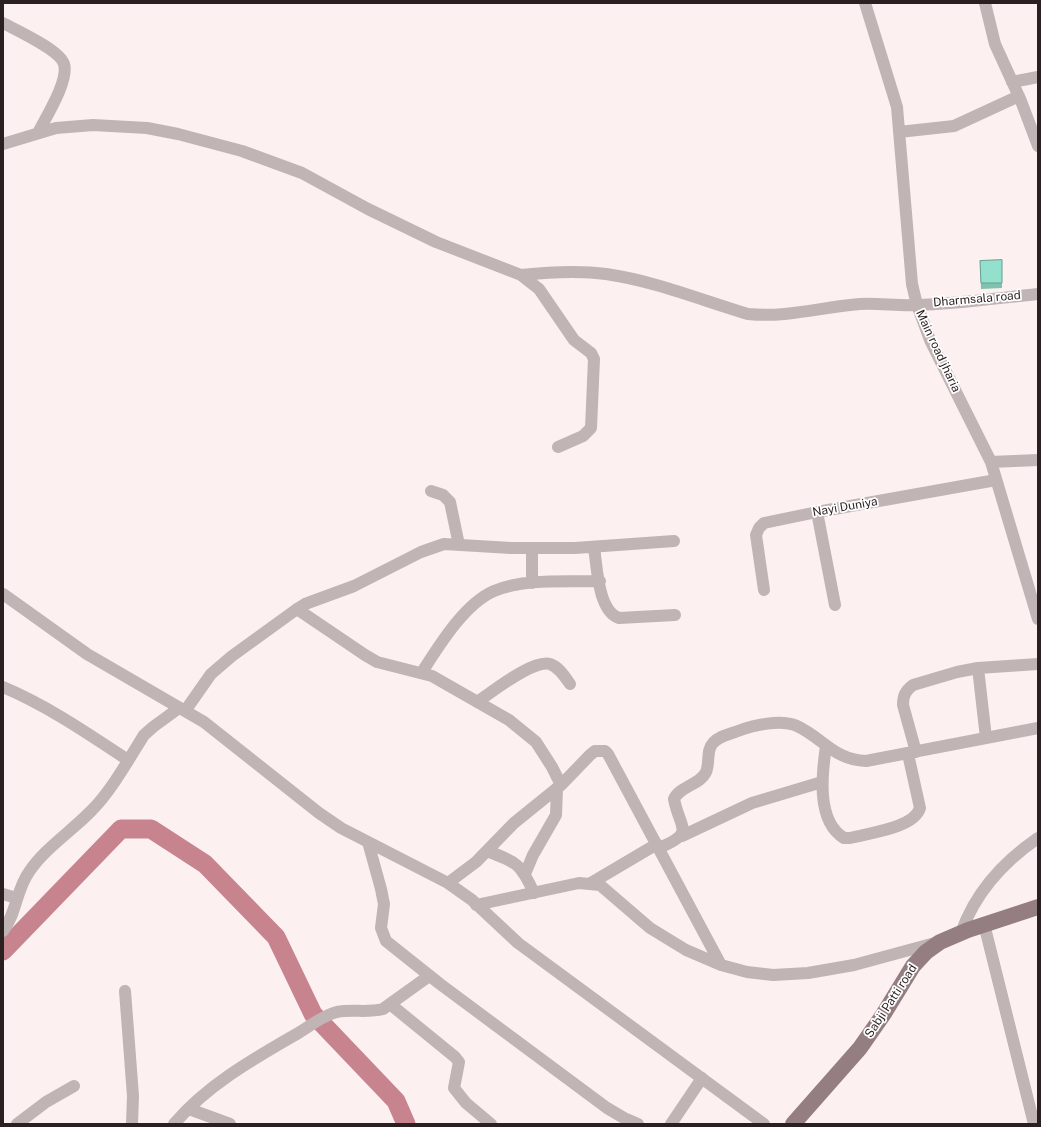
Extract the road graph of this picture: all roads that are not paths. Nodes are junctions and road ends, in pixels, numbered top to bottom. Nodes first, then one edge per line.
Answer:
1 (865, 3) edge
2 (985, 3) edge
3 (3, 23) edge
4 (1038, 77) edge
5 (1012, 82) junction
6 (1019, 96) junction
7 (899, 132) junction
8 (38, 133) junction
9 (3, 144) edge
10 (1038, 146) edge
11 (521, 275) junction
12 (1038, 294) edge
13 (917, 305) junction
14 (558, 447) dead end
15 (1038, 460) edge
16 (991, 462) junction
17 (996, 480) junction
18 (431, 491) dead end
19 (817, 512) junction
20 (674, 541) dead end
21 (459, 545) junction
22 (594, 547) junction
23 (532, 548) junction
24 (600, 581) junction
25 (532, 583) junction
26 (764, 590) dead end
27 (3, 594) edge
28 (835, 605) dead end
29 (297, 609) junction
30 (676, 615) dead end
31 (1038, 619) edge
32 (1038, 664) edge
33 (978, 668) junction
34 (422, 672) junction
35 (570, 684) dead end
36 (3, 687) edge
37 (476, 702) junction
38 (182, 710) junction
39 (1038, 728) edge
40 (986, 738) junction
41 (826, 746) junction
42 (912, 753) junction
43 (128, 760) junction
44 (822, 782) junction
45 (559, 787) junction
46 (682, 836) junction
47 (1038, 838) edge
48 (368, 842) junction
49 (658, 846) junction
50 (487, 851) junction
51 (525, 874) junction
52 (448, 883) junction
53 (591, 883) junction
54 (534, 893) junction
55 (3, 894) edge
56 (16, 898) junction
57 (476, 905) junction
58 (1038, 907) edge
59 (984, 924) junction
60 (3, 931) edge
61 (961, 933) junction
62 (940, 942) junction
63 (721, 965) junction
64 (429, 976) junction
65 (125, 991) dead end
66 (390, 1004) junction
67 (702, 1078) junction
68 (74, 1086) dead end
69 (189, 1109) junction
70 (17, 1124) edge
71 (132, 1124) edge
72 (174, 1124) edge
73 (230, 1124) edge
74 (492, 1124) edge
75 (638, 1124) edge
76 (671, 1124) edge
77 (764, 1124) edge
78 (793, 1124) edge
79 (1034, 1124) edge

1 - 7 street, Main road jharia
2 - 5 street
3 - 8 street
4 - 5 street
5 - 6 street
6 - 7 street
6 - 10 street
7 - 13 street, Main road jharia
8 - 9 street
8 - 11 street
11 - 13 street, Dharmsala road
11 - 14 street
12 - 13 street, Dharmsala road
13 - 16 street, Main road jharia
15 - 16 street
16 - 17 street, Main road jharia
17 - 19 street, Nayi Duniya
17 - 31 street, Main road jharia
18 - 21 street
19 - 26 street, Nayi Duniya
19 - 28 street
20 - 22 street
21 - 23 street
21 - 29 street
22 - 23 street
22 - 24 street
23 - 25 street
24 - 25 street
24 - 30 street
25 - 34 street
27 - 38 street
29 - 34 street
29 - 38 street
32 - 33 street
33 - 40 street
33 - 42 street
34 - 37 street
35 - 37 street
36 - 43 street
37 - 45 street
38 - 43 street
38 - 48 street
39 - 40 street
40 - 42 street
41 - 42 street
41 - 44 street
41 - 46 street
42 - 44 street
43 - 56 street
44 - 46 street
45 - 49 street
45 - 50 street
45 - 51 street
46 - 49 street
47 - 61 street
48 - 52 street
48 - 64 street
49 - 53 street
49 - 63 street
50 - 51 street
50 - 52 street
51 - 54 street
52 - 57 street
53 - 54 street
53 - 63 street
54 - 57 street
55 - 56 street
56 - 60 street
57 - 67 street
58 - 59 main road, Sabji Patti road
59 - 61 main road, Sabji Patti road
59 - 79 street
61 - 62 main road, Sabji Patti road
62 - 63 street
62 - 78 main road, Sabji Patti road
64 - 66 street
64 - 75 street
65 - 71 street
66 - 69 street
66 - 74 street
67 - 76 street
67 - 77 street
68 - 70 street
69 - 72 street
69 - 73 street

